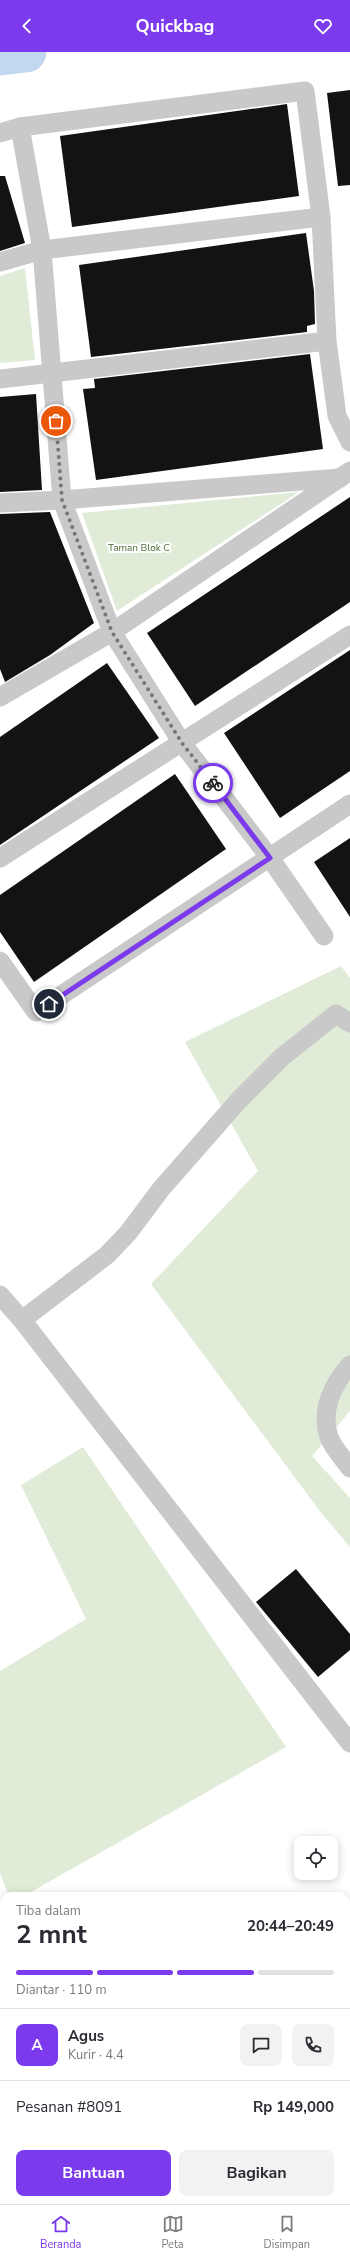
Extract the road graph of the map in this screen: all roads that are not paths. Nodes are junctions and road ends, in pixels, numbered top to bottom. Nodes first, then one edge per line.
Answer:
1 (20, 127) junction
2 (0, 132) edge
3 (321, 218) junction
4 (42, 250) junction
5 (0, 262) edge
6 (327, 341) junction
7 (52, 373) junction
8 (0, 379) edge
9 (350, 442) edge
10 (346, 475) edge
11 (62, 500) junction
12 (0, 503) edge
13 (112, 632) junction
14 (350, 635) edge
15 (0, 697) edge
16 (182, 743) junction
17 (350, 804) edge
18 (0, 858) edge
19 (270, 858) junction
20 (324, 936) dead end
21 (0, 961) edge
22 (350, 1024) edge
23 (0, 1295) edge
24 (22, 1320) junction
25 (350, 1365) edge
26 (350, 1468) edge
27 (350, 1743) edge

1 - 2 street
1 - 3 street
1 - 4 street
3 - 4 street
3 - 6 street
4 - 5 street
4 - 7 street
6 - 7 street
6 - 9 street
7 - 8 street
7 - 11 street
10 - 11 street
10 - 13 street
11 - 12 street
11 - 13 street
13 - 15 street
13 - 16 street
14 - 16 street
16 - 18 street
16 - 19 street
17 - 19 street
19 - 20 street
19 - 21 street
22 - 24 street
23 - 24 street
24 - 27 street
25 - 26 street

